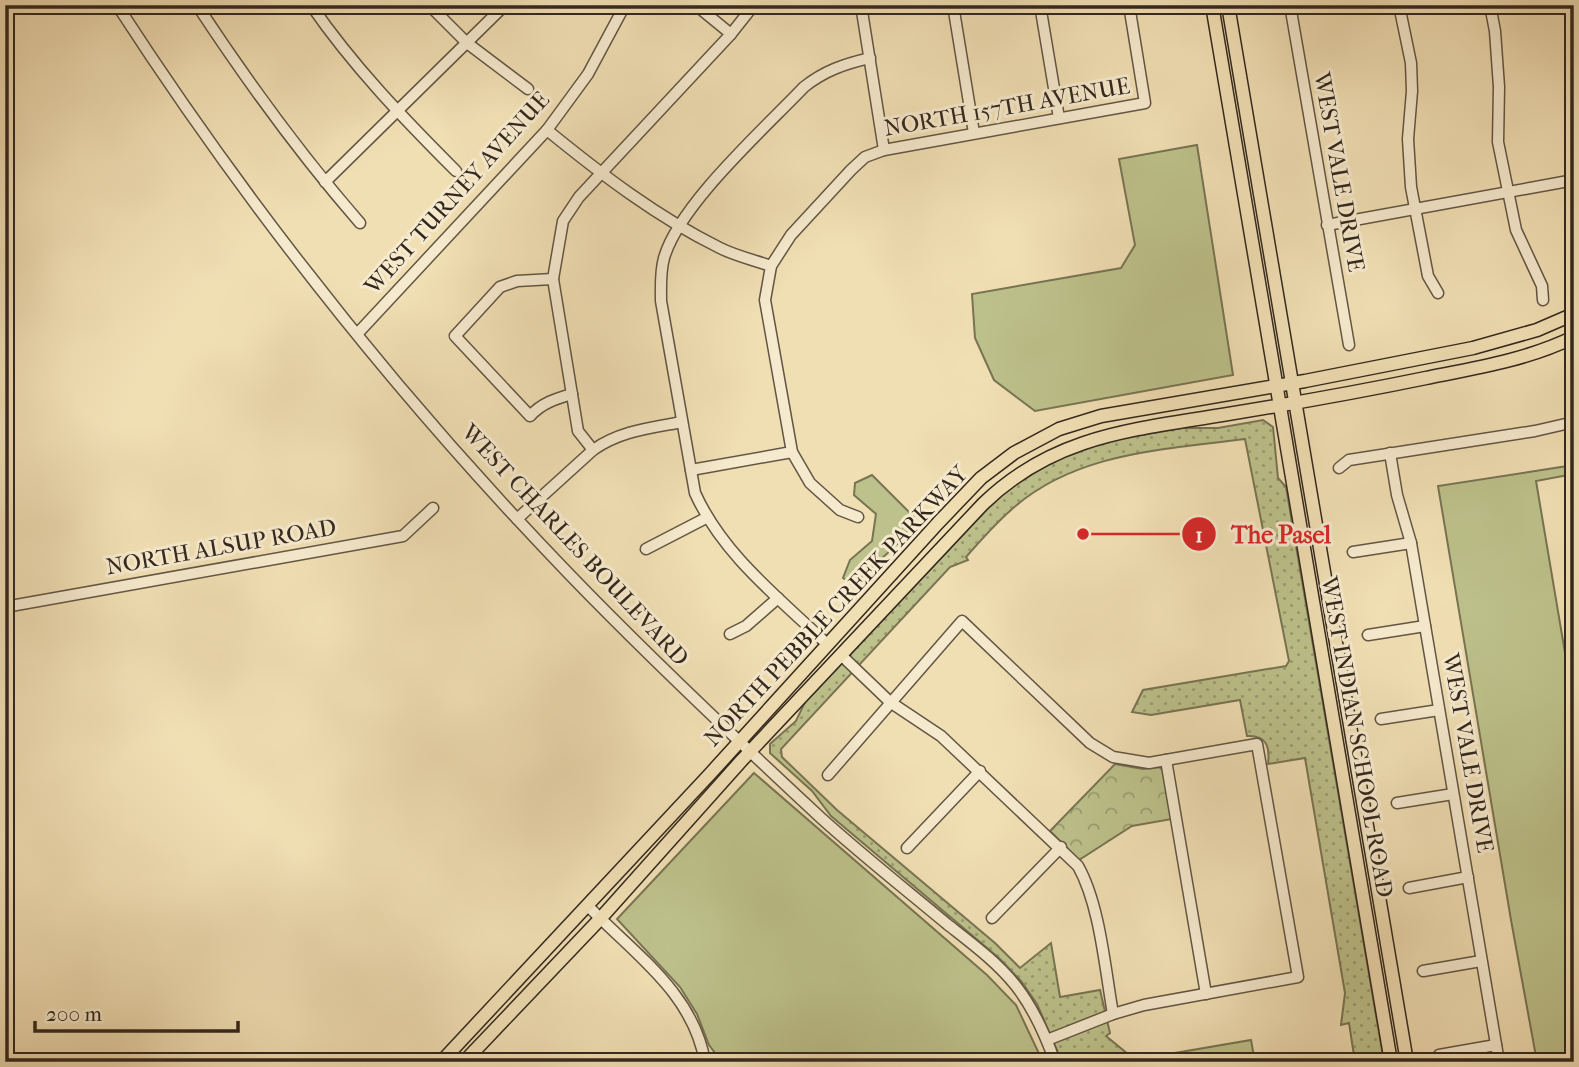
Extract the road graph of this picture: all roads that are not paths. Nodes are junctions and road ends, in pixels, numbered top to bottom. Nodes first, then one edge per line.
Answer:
1 (117, 5) edge
2 (197, 5) edge
3 (311, 5) edge
4 (429, 5) edge
5 (505, 5) edge
6 (625, 5) edge
7 (754, 5) edge
8 (861, 5) edge
9 (953, 5) edge
10 (1040, 5) edge
11 (1129, 5) edge
12 (1212, 5) edge
13 (1228, 5) edge
14 (1290, 5) edge
15 (1399, 5) edge
16 (1490, 5) edge
17 (698, 7) dead end
18 (731, 34) junction
19 (467, 43) junction
20 (870, 58) junction
21 (528, 89) dead end
22 (397, 112) junction
23 (1059, 118) junction
24 (547, 130) junction
25 (974, 134) junction
26 (884, 150) junction
27 (456, 171) dead end
28 (600, 174) junction
29 (1574, 180) edge
30 (325, 183) junction
31 (1508, 192) junction
32 (1416, 209) junction
33 (360, 223) dead end
34 (1327, 225) junction
35 (679, 226) junction
36 (771, 266) junction
37 (553, 279) junction
38 (1438, 293) dead end
39 (1543, 300) dead end
40 (1574, 314) edge
41 (358, 333) junction
42 (1574, 337) edge
43 (1349, 345) dead end
44 (1292, 383) junction
45 (1276, 386) junction
46 (572, 394) junction
47 (1296, 403) junction
48 (1280, 406) junction
49 (682, 422) junction
50 (1572, 422) edge
51 (1574, 435) edge
52 (1034, 442) junction
53 (593, 450) junction
54 (792, 452) junction
55 (1390, 453) junction
56 (1042, 460) junction
57 (1339, 468) dead end
58 (691, 470) junction
59 (433, 508) dead end
60 (858, 517) dead end
61 (706, 518) junction
62 (517, 519) junction
63 (1411, 543) junction
64 (646, 549) dead end
65 (1353, 552) dead end
66 (778, 597) junction
67 (5, 607) edge
68 (1425, 626) junction
69 (730, 635) dead end
70 (1368, 635) dead end
71 (826, 643) junction
72 (842, 656) junction
73 (890, 702) junction
74 (1439, 710) junction
75 (1381, 719) dead end
76 (738, 741) junction
77 (751, 751) junction
78 (1166, 760) junction
79 (980, 771) junction
80 (828, 775) dead end
81 (1454, 794) junction
82 (1397, 803) dead end
83 (1061, 847) junction
84 (906, 848) dead end
85 (1468, 877) junction
86 (1409, 888) dead end
87 (587, 905) junction
88 (992, 918) dead end
89 (600, 919) junction
90 (1481, 961) junction
91 (1423, 971) dead end
92 (1206, 994) junction
93 (1113, 1014) junction
94 (1047, 1041) junction
95 (1496, 1045) junction
96 (1439, 1055) dead end
97 (441, 1062) edge
98 (464, 1062) edge
99 (705, 1062) edge
100 (1055, 1062) edge
101 (1391, 1062) edge
102 (1407, 1062) edge
103 (1499, 1062) edge

1 - 41 street, WEST CHARLES BOULEVARD
2 - 30 street
3 - 22 street
4 - 19 street
5 - 19 street
6 - 24 street, WEST TURNEY AVENUE
7 - 18 street
8 - 20 street
9 - 25 street
10 - 23 street
11 - 23 street, NORTH 157TH AVENUE
12 - 45 main road, WEST INDIAN SCHOOL ROAD
13 - 44 main road, WEST INDIAN SCHOOL ROAD
14 - 34 street, WEST VALE DRIVE
15 - 32 street
16 - 31 street
17 - 18 street
18 - 28 street
19 - 21 street
19 - 22 street
20 - 26 street
20 - 35 street
22 - 27 street
22 - 30 street
23 - 25 street, NORTH 157TH AVENUE
24 - 28 street
24 - 41 street, WEST TURNEY AVENUE
25 - 26 street, NORTH 157TH AVENUE
26 - 36 street, NORTH 157TH AVENUE
28 - 35 street
28 - 37 street
29 - 31 street
30 - 33 street
31 - 32 street
31 - 39 street
32 - 34 street
32 - 38 street
34 - 43 street, WEST VALE DRIVE
35 - 36 street
35 - 49 street
36 - 54 street
37 - 46 street
37 - 46 street
40 - 44 main road, NORTH PEBBLE CREEK PARKWAY
41 - 62 street, WEST CHARLES BOULEVARD
42 - 47 main road, NORTH PEBBLE CREEK PARKWAY
44 - 45 main road, NORTH PEBBLE CREEK PARKWAY
44 - 47 main road, WEST INDIAN SCHOOL ROAD
45 - 48 main road, WEST INDIAN SCHOOL ROAD
45 - 52 main road, NORTH PEBBLE CREEK PARKWAY
46 - 53 street
47 - 48 main road, NORTH PEBBLE CREEK PARKWAY
47 - 102 main road, WEST INDIAN SCHOOL ROAD
48 - 56 main road, NORTH PEBBLE CREEK PARKWAY
48 - 101 main road, WEST INDIAN SCHOOL ROAD
49 - 53 street
49 - 58 street
50 - 51 street
50 - 55 street
52 - 56 main road
52 - 71 main road, NORTH PEBBLE CREEK PARKWAY
53 - 62 street
54 - 58 street
54 - 60 street
55 - 57 street
55 - 63 street, WEST VALE DRIVE
56 - 72 main road, NORTH PEBBLE CREEK PARKWAY
58 - 61 street
59 - 67 street, NORTH ALSUP ROAD
61 - 64 street
61 - 66 street
62 - 76 street, WEST CHARLES BOULEVARD
63 - 65 street
63 - 68 street, WEST VALE DRIVE
66 - 69 street
66 - 71 street
68 - 70 street
68 - 74 street, WEST VALE DRIVE
71 - 76 main road, NORTH PEBBLE CREEK PARKWAY
72 - 73 street
72 - 77 main road, NORTH PEBBLE CREEK PARKWAY
73 - 78 street
73 - 79 street
73 - 80 street
74 - 75 street
74 - 81 street, WEST VALE DRIVE
76 - 77 street, WEST CHARLES BOULEVARD
76 - 87 main road, NORTH PEBBLE CREEK PARKWAY
77 - 89 main road, NORTH PEBBLE CREEK PARKWAY
77 - 94 street, WEST CHARLES BOULEVARD
78 - 92 street
78 - 92 street
79 - 83 street
79 - 84 street
81 - 82 street
81 - 85 street, WEST VALE DRIVE
83 - 88 street
83 - 93 street
85 - 86 street
85 - 90 street, WEST VALE DRIVE
87 - 89 street
87 - 97 main road, NORTH PEBBLE CREEK PARKWAY
89 - 98 main road, NORTH PEBBLE CREEK PARKWAY
89 - 99 street
90 - 91 street
90 - 95 street, WEST VALE DRIVE
92 - 93 street
93 - 94 street
94 - 100 street, WEST CHARLES BOULEVARD
95 - 96 street
95 - 103 street, WEST VALE DRIVE

